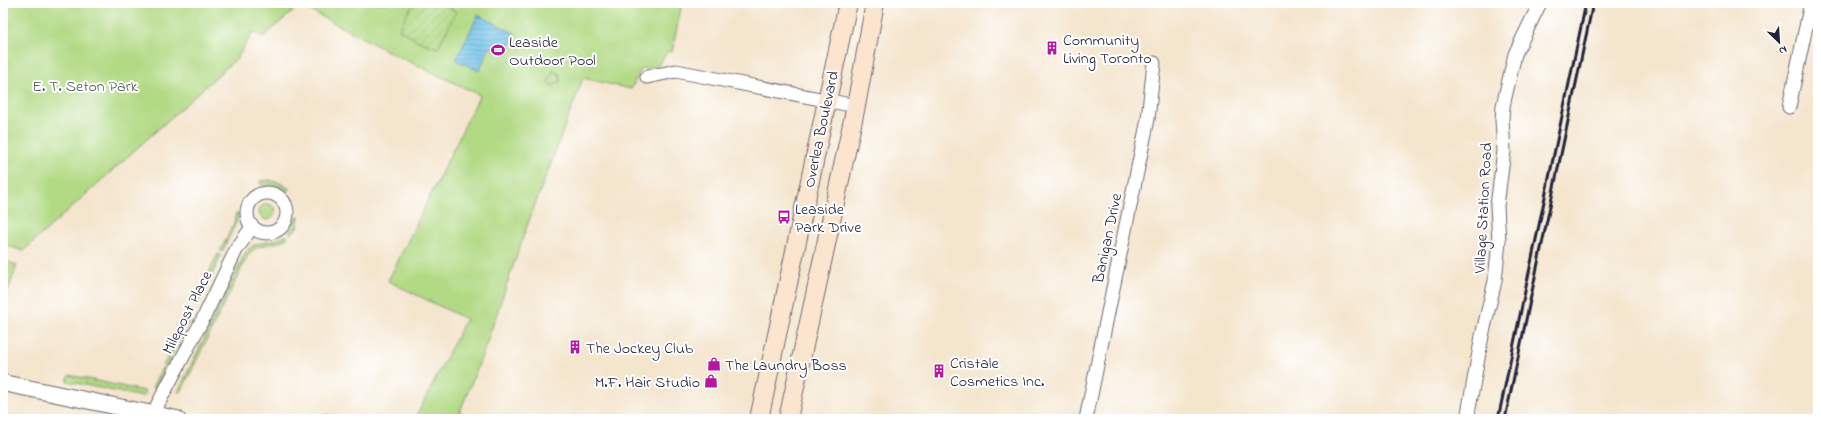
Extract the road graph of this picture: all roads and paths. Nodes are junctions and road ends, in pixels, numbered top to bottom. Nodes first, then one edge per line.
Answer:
1 (848, 3) edge
2 (876, 3) edge
3 (1540, 3) edge
4 (1811, 3) edge
5 (1154, 63) dead end
6 (647, 77) dead end
7 (826, 100) junction
8 (856, 106) junction
9 (1789, 107) dead end
10 (252, 227) dead end
11 (3, 383) edge
12 (152, 417) edge
13 (177, 419) edge
14 (758, 419) edge
15 (788, 419) edge
16 (1086, 419) edge
17 (1467, 419) edge

1 - 7 main road, Overlea Boulevard
2 - 8 main road, Overlea Boulevard
3 - 17 street, Village Station Road
4 - 9 street
5 - 16 street, Banigan Drive
6 - 7 street
7 - 8 street
7 - 14 main road, Overlea Boulevard
8 - 15 main road, Overlea Boulevard
10 - 12 street, Milepost Place
11 - 12 street
12 - 13 street

